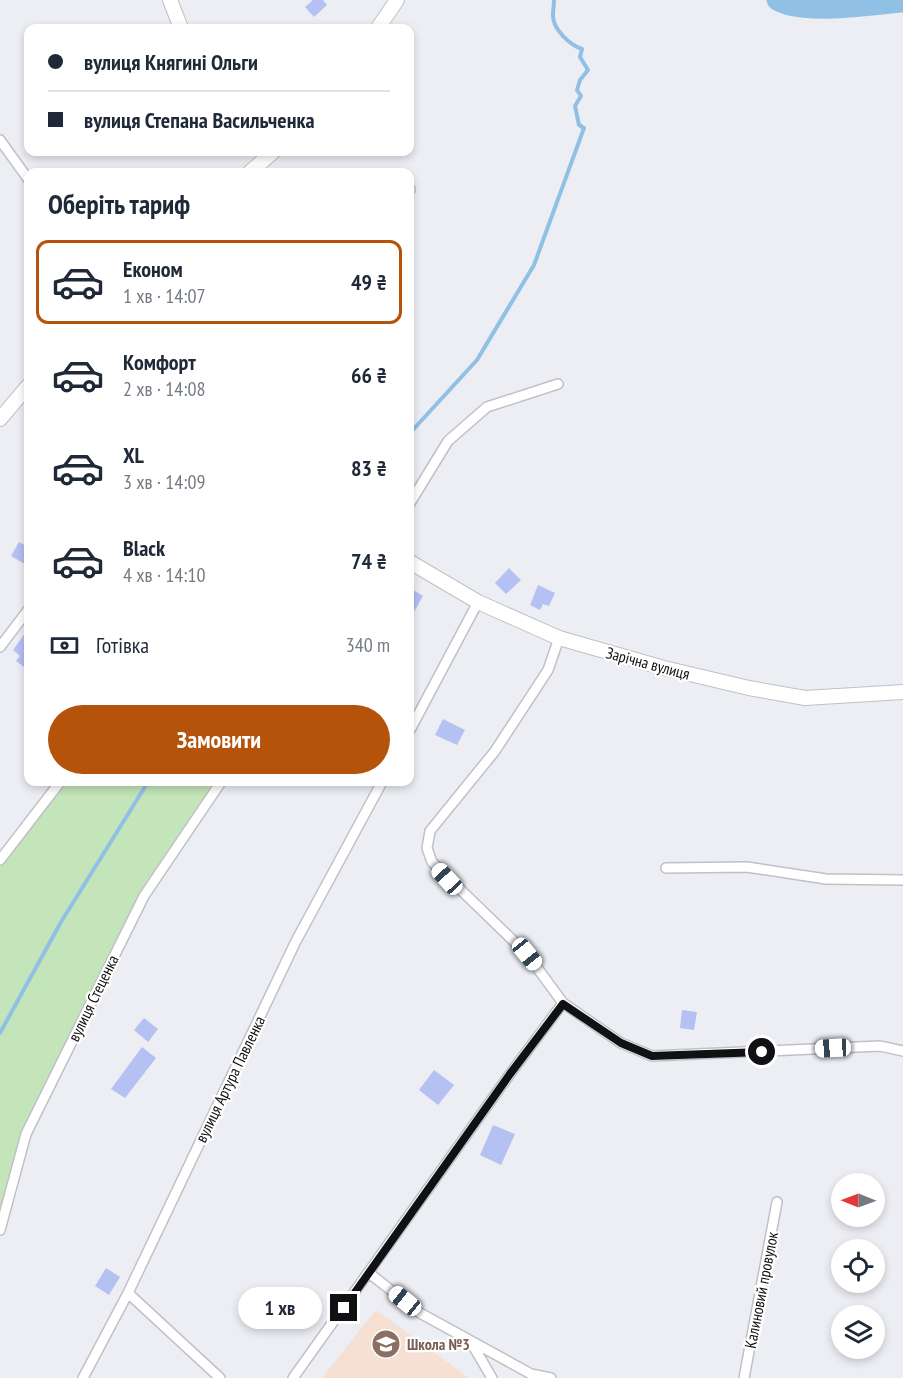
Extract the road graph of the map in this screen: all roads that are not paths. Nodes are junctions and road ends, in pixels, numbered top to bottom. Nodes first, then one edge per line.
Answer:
1 (170, 0) edge
2 (397, 0) edge
3 (179, 24) edge
4 (381, 24) edge
5 (1, 144) edge
6 (267, 156) edge
7 (254, 168) edge
8 (24, 174) edge
9 (558, 384) dead end
10 (24, 391) edge
11 (0, 419) edge
12 (414, 496) edge
13 (414, 564) edge
14 (478, 602) junction
15 (24, 615) edge
16 (559, 638) junction
17 (0, 647) edge
18 (903, 692) edge
19 (414, 722) edge
20 (57, 786) edge
21 (218, 786) edge
22 (380, 786) edge
23 (0, 860) edge
24 (666, 868) dead end
25 (903, 880) edge
26 (563, 1004) junction
27 (903, 1051) edge
28 (777, 1202) dead end
29 (0, 1230) edge
30 (369, 1273) junction
31 (128, 1293) junction
32 (471, 1342) junction
33 (530, 1376) edge
34 (83, 1378) edge
35 (220, 1378) edge
36 (293, 1378) edge
37 (492, 1378) edge
38 (551, 1378) edge
39 (744, 1378) edge

1 - 3 street
2 - 4 street
5 - 8 street
6 - 7 street
9 - 12 street
10 - 11 street
13 - 14 street, Зарічна вулиця
14 - 16 street, Зарічна вулиця
14 - 19 street
15 - 17 street
16 - 18 street, Зарічна вулиця
16 - 26 street
20 - 23 street
21 - 29 street, вулиця Стеценка
22 - 31 street, вулиця Артура Павленка
24 - 25 street
26 - 27 street
26 - 30 street
28 - 39 street, Калиновий провулок
30 - 32 street
30 - 36 street
31 - 34 street, вулиця Артура Павленка
31 - 35 street
32 - 33 street
32 - 37 street
33 - 38 street

